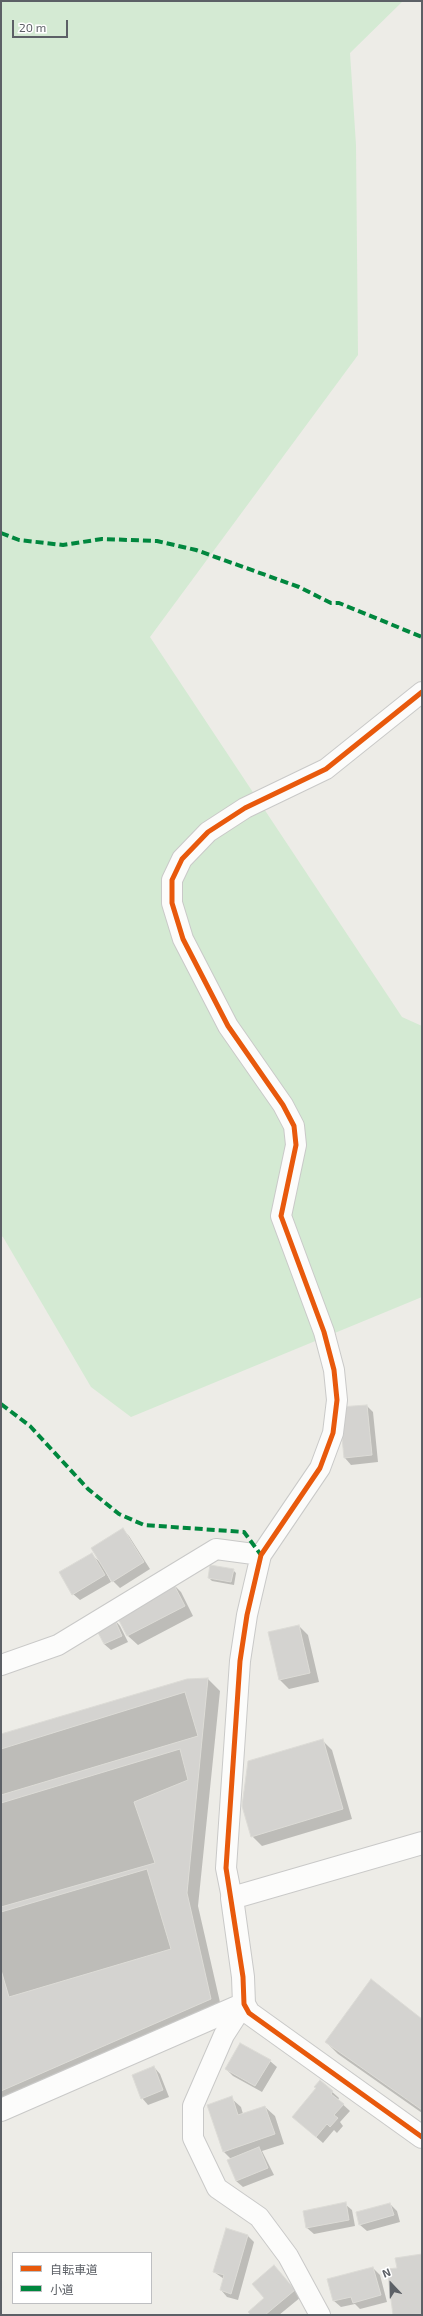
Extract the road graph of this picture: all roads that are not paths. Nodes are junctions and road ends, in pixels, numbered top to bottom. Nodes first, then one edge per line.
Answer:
1 (422, 692) edge
2 (261, 1555) junction
3 (1, 1665) edge
4 (422, 1843) edge
5 (232, 1898) junction
6 (244, 2004) junction
7 (1, 2110) edge
8 (422, 2137) edge
9 (316, 2313) edge

1 - 2 street
2 - 3 street
2 - 5 street
4 - 5 street
5 - 6 street
6 - 7 street
6 - 8 street
6 - 9 street

